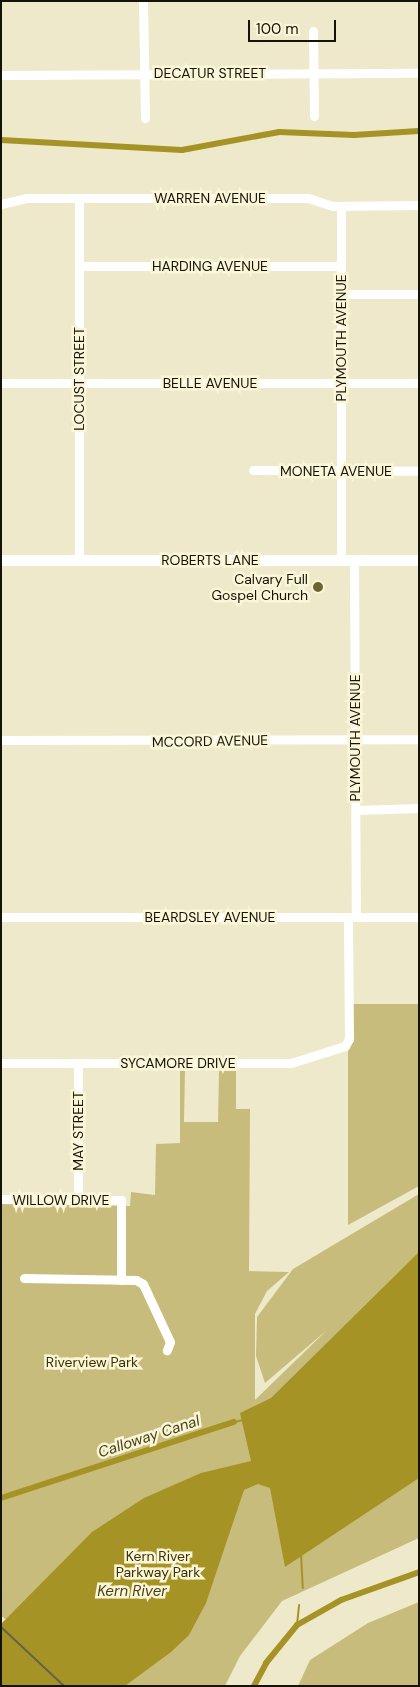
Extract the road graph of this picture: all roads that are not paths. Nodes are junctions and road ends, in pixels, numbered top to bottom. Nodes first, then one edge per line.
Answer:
1 (143, 1) edge
2 (313, 31) dead end
3 (144, 72) junction
4 (419, 72) edge
5 (313, 74) junction
6 (1, 75) edge
7 (314, 116) dead end
8 (144, 118) dead end
9 (79, 198) junction
10 (1, 204) edge
11 (341, 206) junction
12 (419, 206) edge
13 (79, 266) junction
14 (341, 266) junction
15 (341, 294) junction
16 (419, 294) edge
17 (1, 383) edge
18 (79, 383) junction
19 (341, 383) junction
20 (419, 383) edge
21 (253, 470) dead end
22 (419, 471) edge
23 (341, 472) junction
24 (1, 560) edge
25 (79, 560) junction
26 (341, 560) junction
27 (354, 560) junction
28 (419, 560) edge
29 (419, 739) edge
30 (1, 740) edge
31 (356, 741) junction
32 (419, 808) edge
33 (356, 810) junction
34 (1, 916) edge
35 (352, 917) junction
36 (419, 918) edge
37 (349, 1039) joint
38 (1, 1063) edge
39 (78, 1063) junction
40 (1, 1199) edge
41 (78, 1199) junction
42 (24, 1278) dead end
43 (121, 1280) junction
44 (167, 1350) dead end

1 - 3 street
2 - 5 street
3 - 5 street, DECATUR STREET
3 - 6 street, DECATUR STREET
3 - 8 street
4 - 5 street, DECATUR STREET
5 - 7 street
9 - 10 street, WARREN AVENUE
9 - 11 street, WARREN AVENUE
9 - 13 street, LOCUST STREET
11 - 12 street, WARREN AVENUE
11 - 14 street, PLYMOUTH AVENUE
13 - 14 street, HARDING AVENUE
13 - 18 street, LOCUST STREET
14 - 15 street, PLYMOUTH AVENUE
15 - 16 street
15 - 19 street, PLYMOUTH AVENUE
17 - 18 street, BELLE AVENUE
18 - 19 street, BELLE AVENUE
18 - 25 street, LOCUST STREET
19 - 20 street, BELLE AVENUE
19 - 23 street, PLYMOUTH AVENUE
21 - 23 street, MONETA AVENUE
22 - 23 street, MONETA AVENUE
23 - 26 street, PLYMOUTH AVENUE
24 - 25 main road, ROBERTS LANE
25 - 26 main road, ROBERTS LANE
26 - 27 main road, ROBERTS LANE
27 - 28 main road, ROBERTS LANE
27 - 31 street, PLYMOUTH AVENUE
29 - 31 street, MCCORD AVENUE
30 - 31 street, MCCORD AVENUE
31 - 33 street, PLYMOUTH AVENUE
32 - 33 street
33 - 35 street, PLYMOUTH AVENUE
34 - 35 street, BEARDSLEY AVENUE
35 - 36 street, BEARDSLEY AVENUE
35 - 37 street, PLYMOUTH AVENUE
37 - 39 street, SYCAMORE DRIVE
38 - 39 street, SYCAMORE DRIVE
39 - 41 street, MAY STREET
40 - 41 street, WILLOW DRIVE
41 - 43 street, WILLOW DRIVE
42 - 43 street
43 - 44 street

